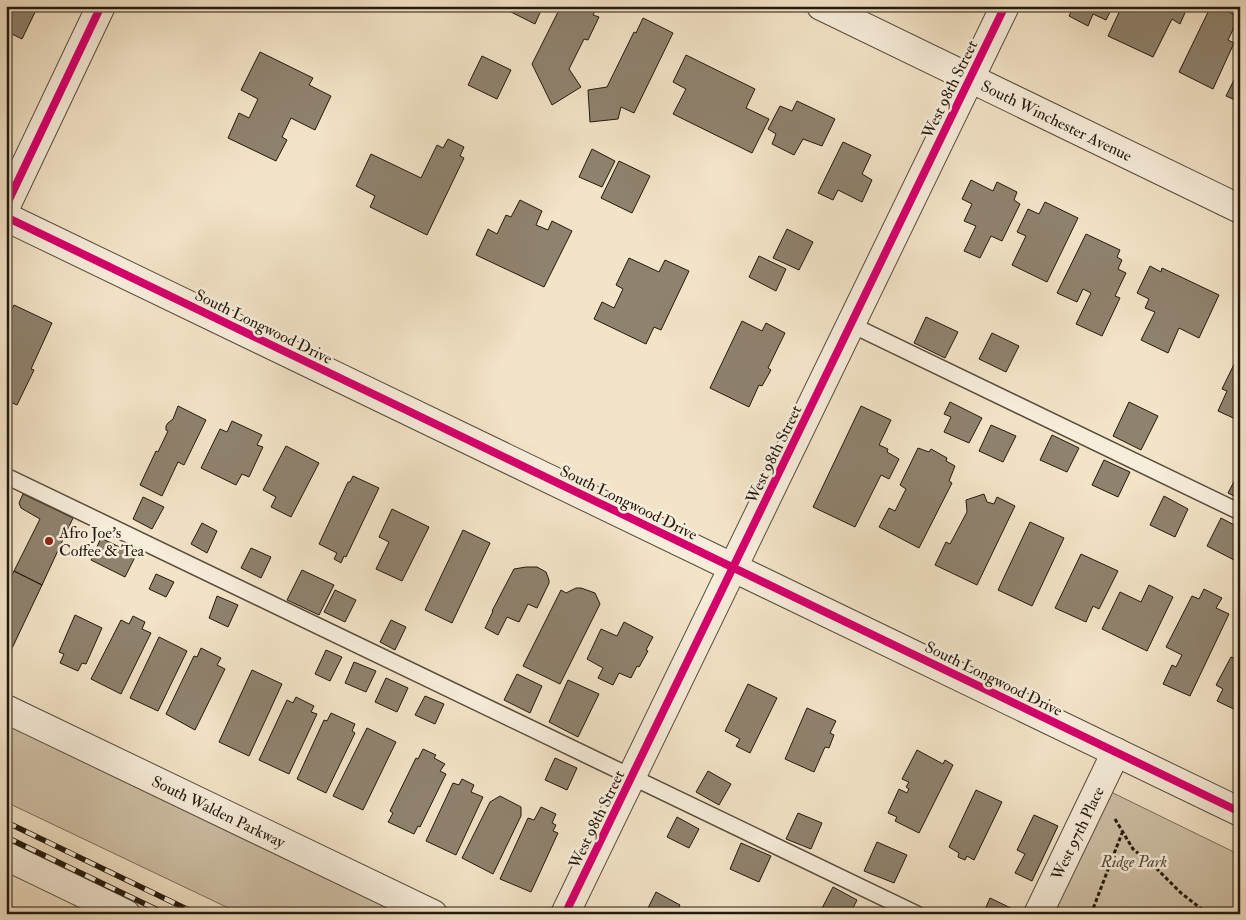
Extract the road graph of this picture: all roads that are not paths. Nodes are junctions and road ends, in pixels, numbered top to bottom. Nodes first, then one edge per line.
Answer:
1 (101, 6) edge
2 (821, 6) edge
3 (1004, 6) edge
4 (970, 78) junction
5 (6, 206) edge
6 (1240, 209) edge
7 (6, 217) edge
8 (850, 324) junction
9 (6, 476) edge
10 (1240, 512) edge
11 (733, 567) junction
12 (6, 709) edge
13 (1116, 752) junction
14 (632, 777) junction
15 (1240, 812) edge
16 (6, 856) edge
17 (126, 914) edge
18 (433, 914) edge
19 (565, 914) edge
20 (917, 914) edge
21 (1038, 914) edge

1 - 5 street
2 - 4 street, South Winchester Avenue
3 - 4 street, West 98th Street
4 - 6 street, South Winchester Avenue
4 - 8 street, West 98th Street
7 - 11 street, South Longwood Drive
8 - 10 lane
8 - 11 street, West 98th Street
9 - 14 lane
11 - 13 street, South Longwood Drive
11 - 14 street, West 98th Street
12 - 18 street, South Walden Parkway
13 - 15 street, South Longwood Drive
13 - 21 street, West 97th Place
14 - 19 street, West 98th Street
14 - 20 lane
16 - 17 street

